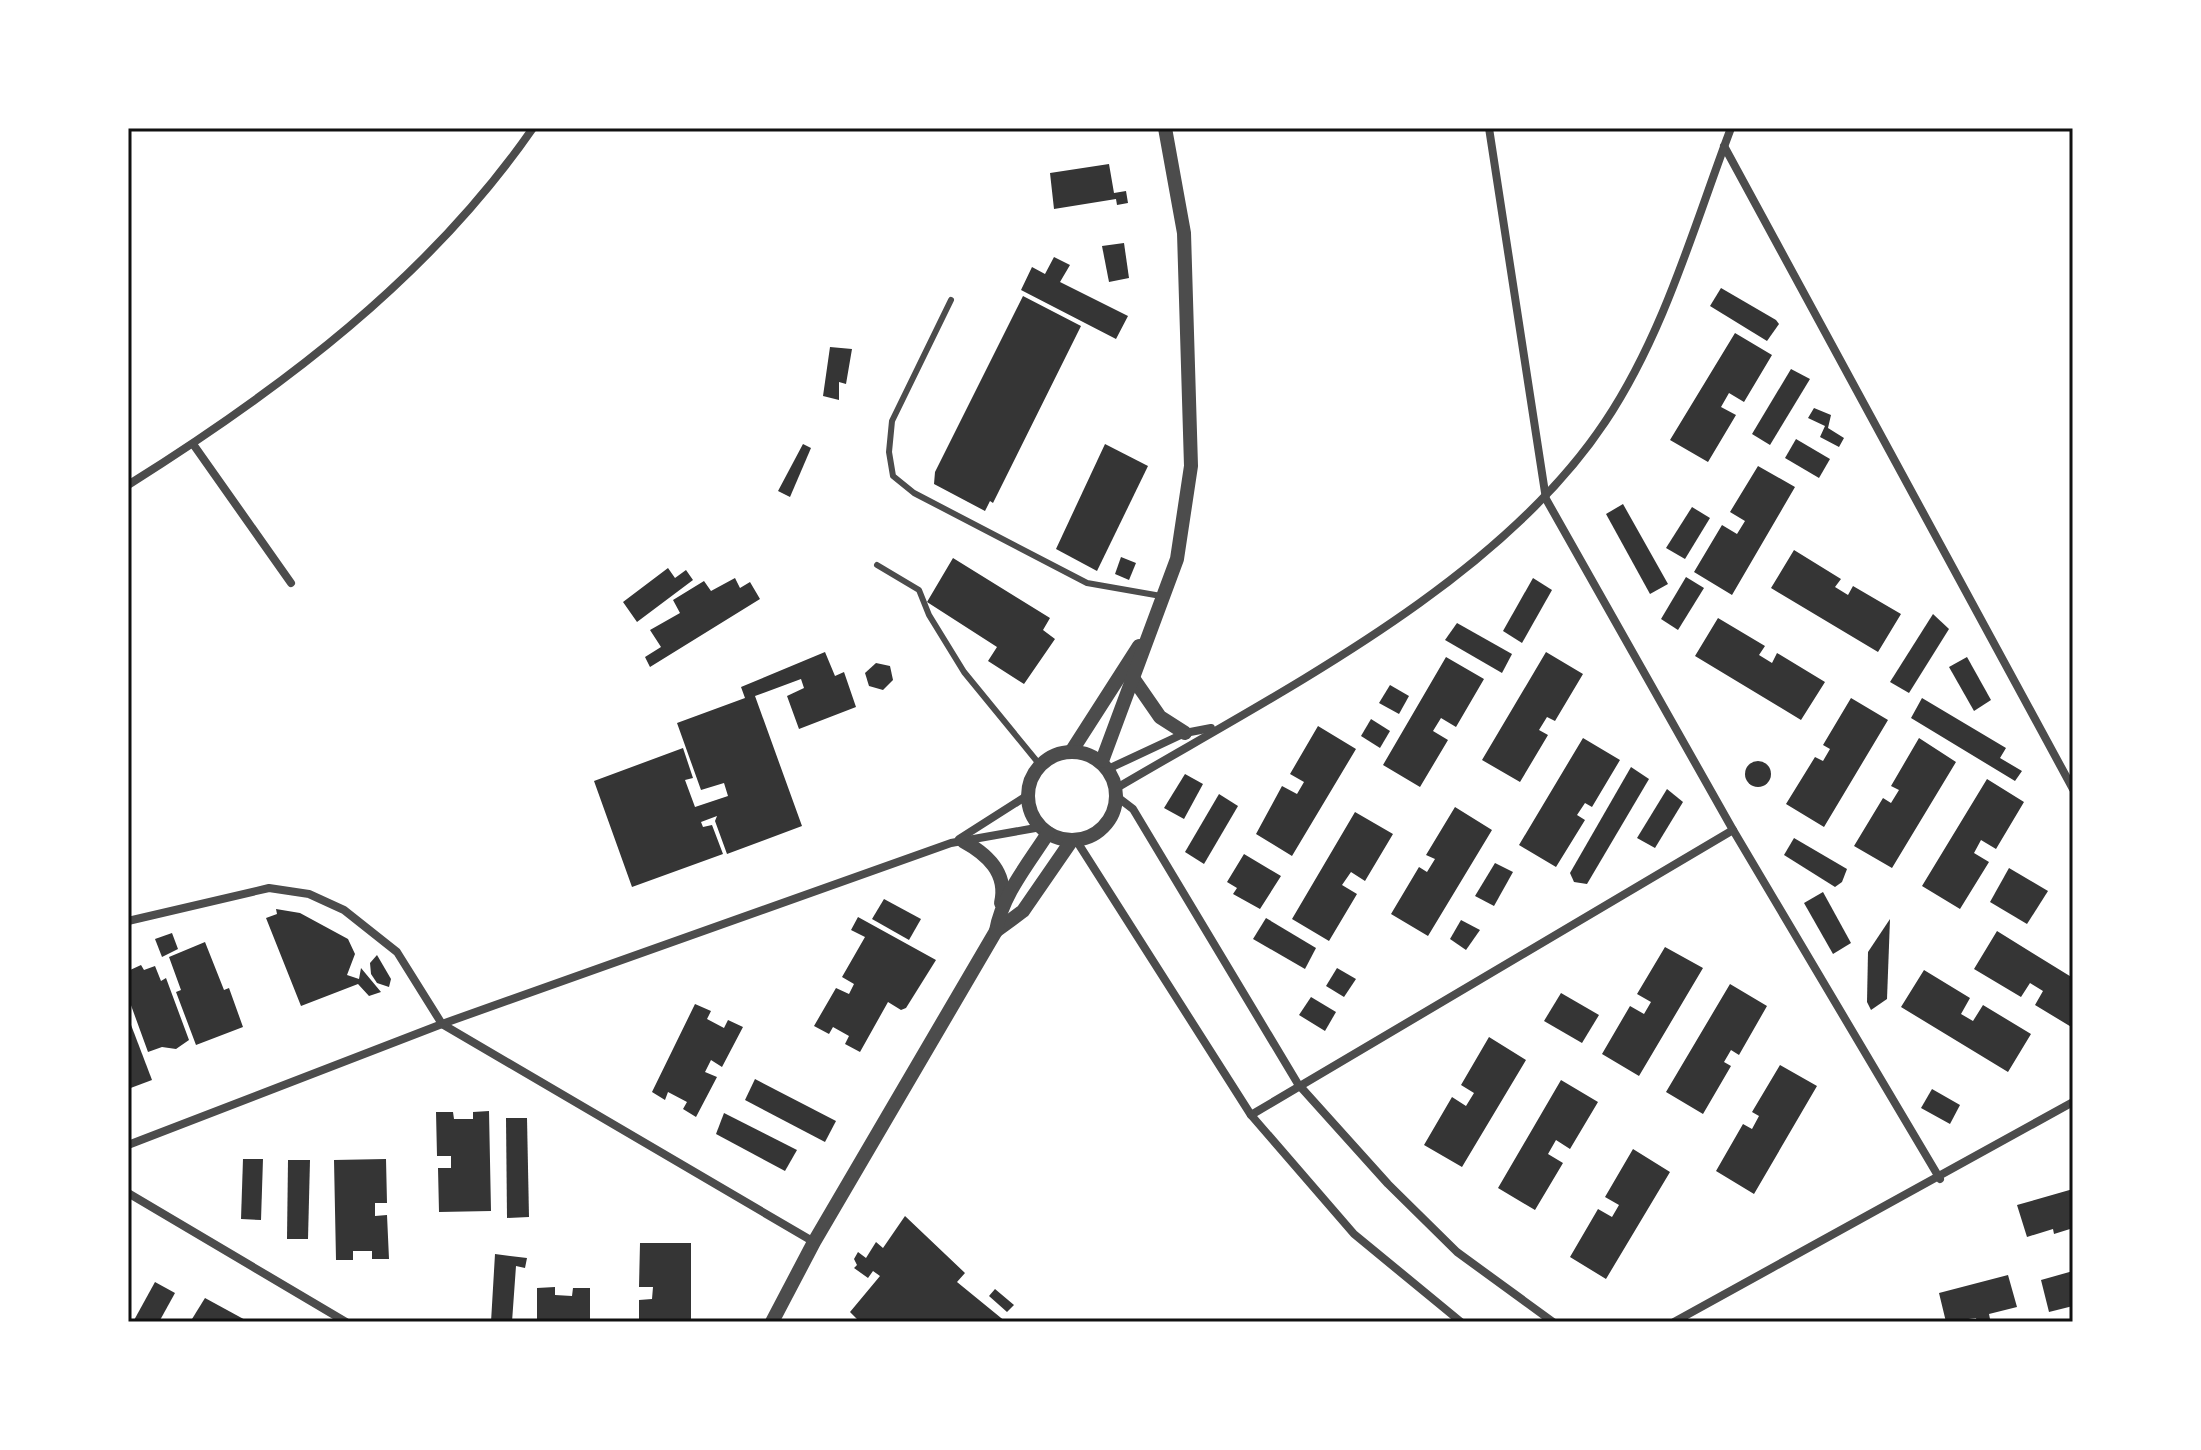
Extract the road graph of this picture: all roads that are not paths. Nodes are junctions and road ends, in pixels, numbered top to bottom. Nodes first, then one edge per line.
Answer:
1 (533, 128) edge
2 (1165, 128) edge
3 (1489, 128) edge
4 (1731, 128) edge
5 (1724, 146) junction
6 (951, 300) dead end
7 (193, 444) junction
8 (128, 485) edge
9 (1546, 499) junction
10 (877, 565) dead end
11 (291, 583) dead end
12 (1164, 596) junction
13 (1154, 622) junction
14 (1133, 678) junction
15 (1220, 727) junction
16 (1185, 733) junction
17 (1071, 752) junction
18 (1040, 765) junction
19 (1105, 765) junction
20 (2073, 789) edge
21 (1115, 792) junction
22 (1028, 795) junction
23 (1044, 830) junction
24 (1733, 830) junction
25 (1074, 840) junction
26 (957, 842) junction
27 (999, 916) junction
28 (128, 921) edge
29 (996, 931) junction
30 (442, 1024) junction
31 (1298, 1084) junction
32 (2073, 1102) edge
33 (1251, 1115) junction
34 (128, 1145) edge
35 (1940, 1179) junction
36 (128, 1193) edge
37 (814, 1242) junction
38 (346, 1322) edge
39 (772, 1322) edge
40 (1461, 1322) edge
41 (1553, 1322) edge
42 (1674, 1322) edge

1 - 7 street
2 - 12 street
3 - 9 street
4 - 5 street
5 - 9 street
5 - 20 street
6 - 12 lane
7 - 8 street
7 - 11 street
9 - 15 street
9 - 24 street
10 - 18 lane
12 - 13 street
13 - 14 street
13 - 17 street
14 - 16 street
14 - 19 street
15 - 16 street
15 - 21 street
16 - 19 street
17 - 18 street
17 - 19 street
18 - 22 street
19 - 21 street
21 - 25 street
21 - 31 street
22 - 23 street
22 - 26 street
23 - 25 street
23 - 26 street
23 - 27 street
24 - 31 street
24 - 35 street
25 - 29 street
25 - 33 street
26 - 27 street
26 - 30 street
27 - 29 street
28 - 30 street
29 - 37 street
30 - 34 street
30 - 37 street
31 - 33 street
31 - 41 street
32 - 35 street
33 - 40 street
35 - 42 street
36 - 38 street
37 - 39 street

